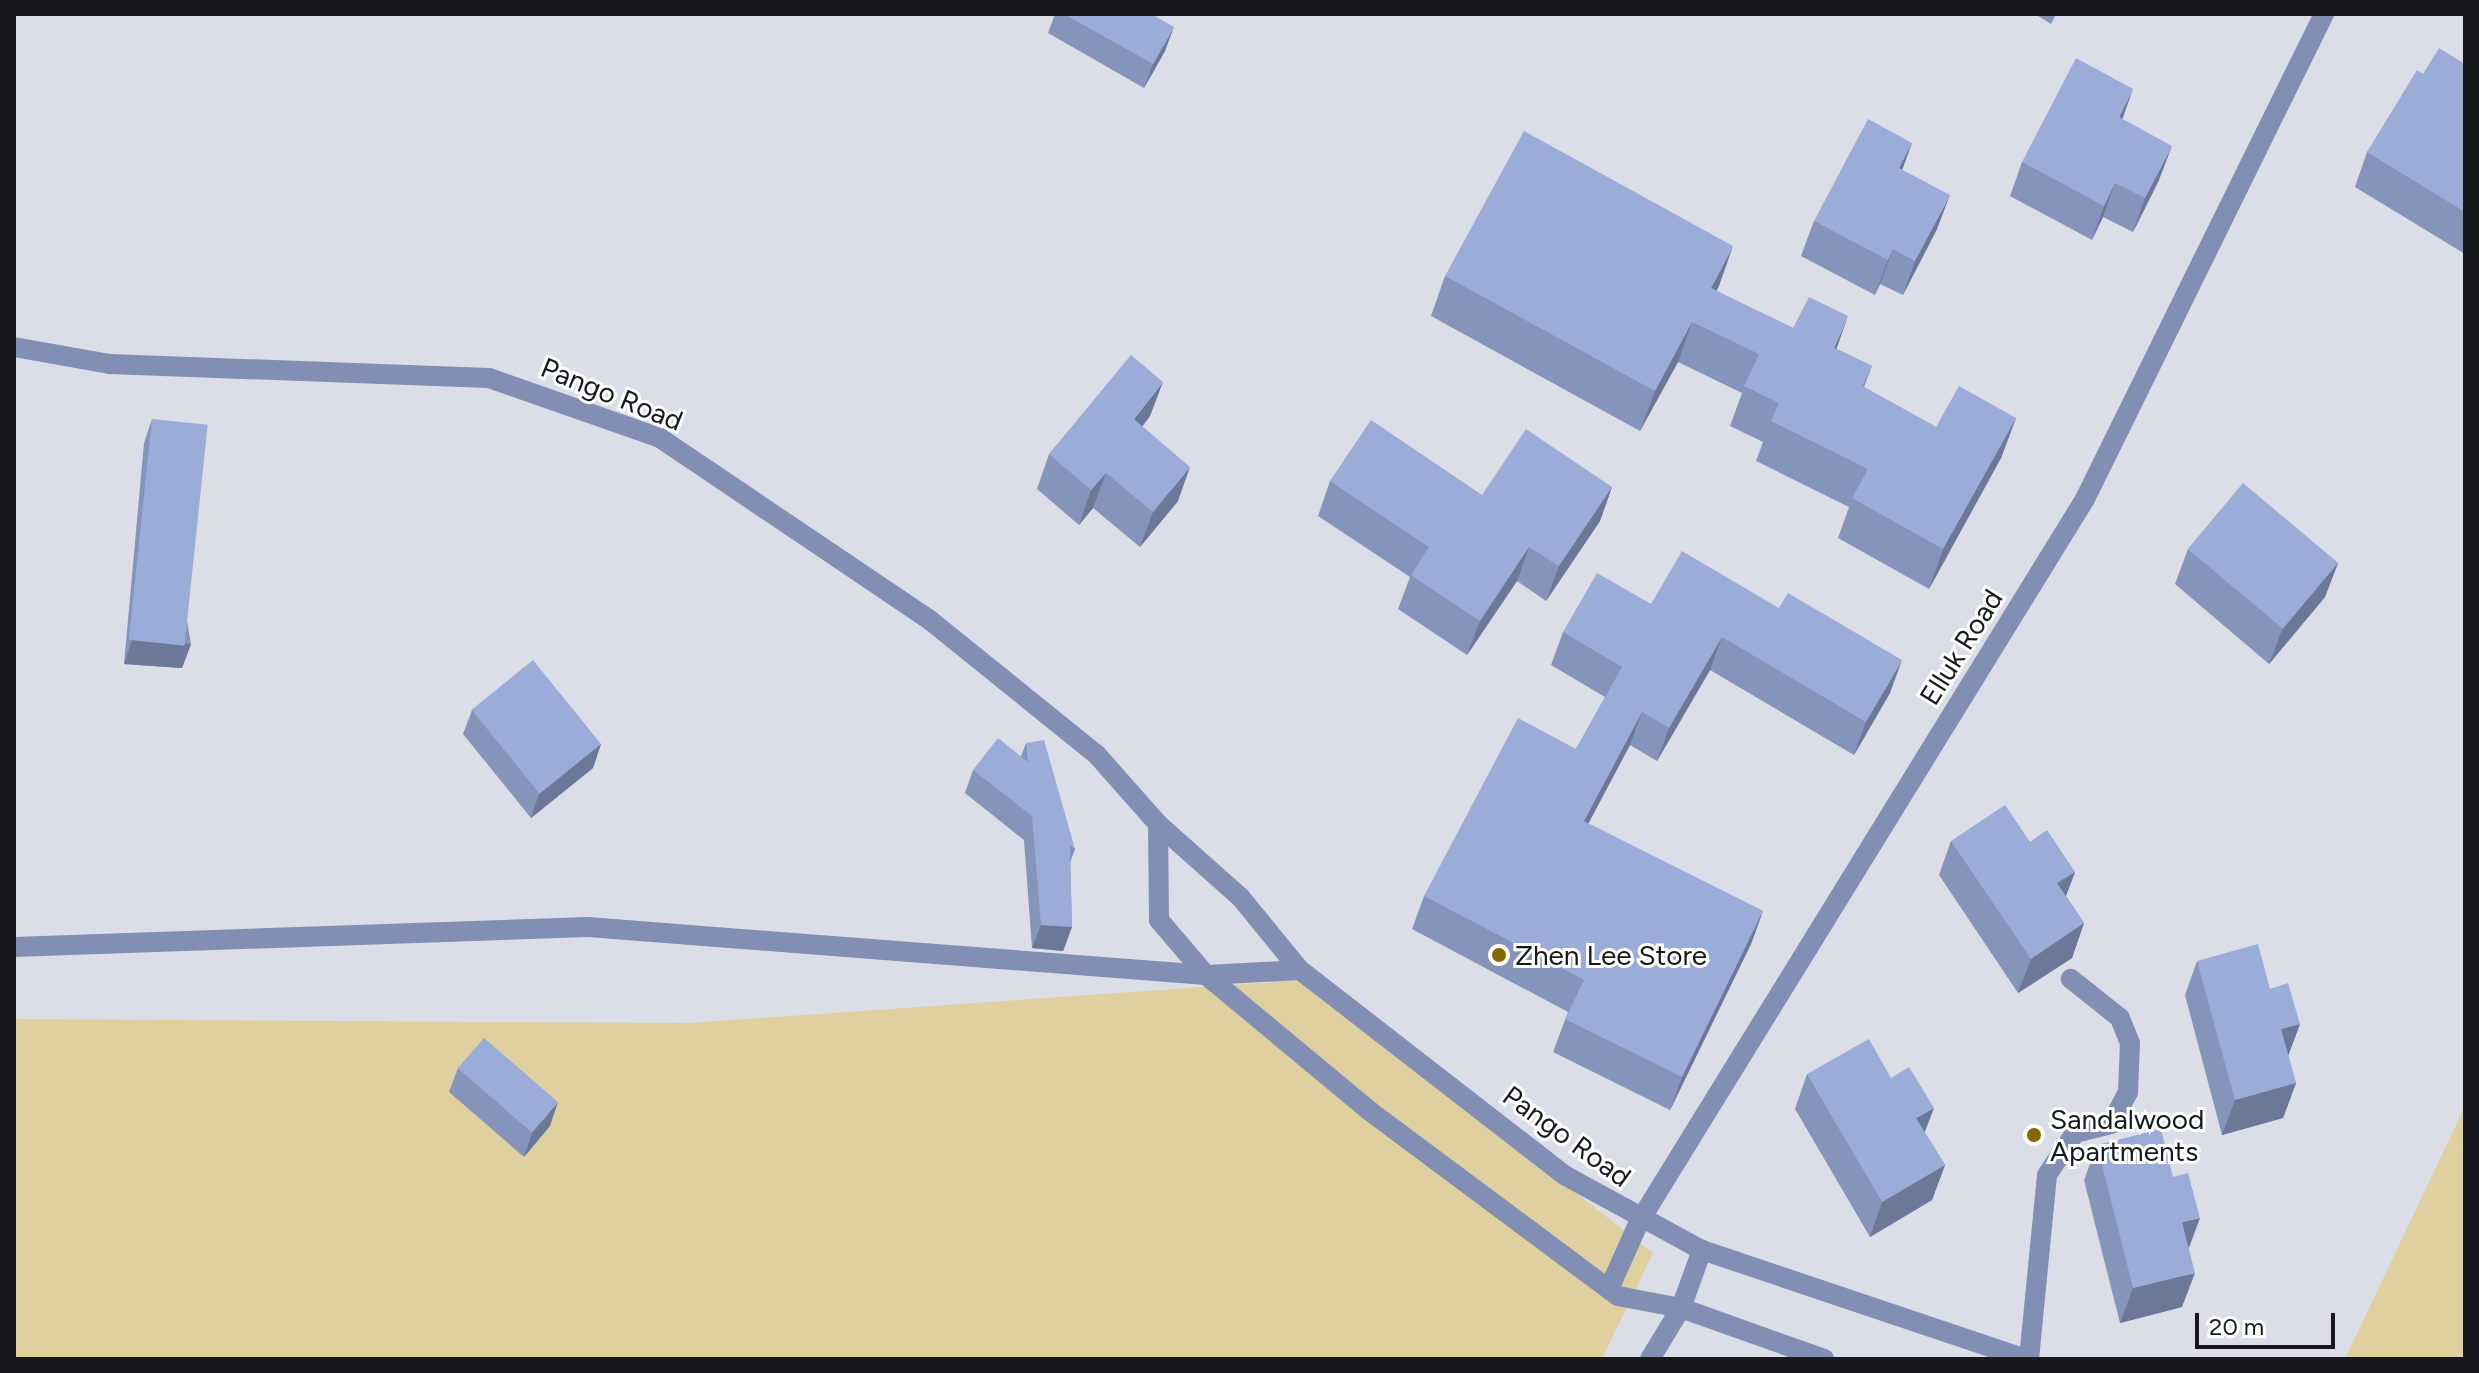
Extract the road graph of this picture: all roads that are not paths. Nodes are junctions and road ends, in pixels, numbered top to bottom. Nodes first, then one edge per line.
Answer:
1 (2324, 14) edge
2 (14, 347) edge
3 (1158, 824) junction
4 (14, 947) edge
5 (1300, 970) junction
6 (1206, 975) junction
7 (2071, 979) dead end
8 (1639, 1222) junction
9 (1702, 1250) junction
10 (1609, 1289) junction
11 (1681, 1308) junction
12 (1650, 1359) edge
13 (1824, 1359) edge
14 (2027, 1359) edge

1 - 8 street, Elluk Road
2 - 3 street, Pango Road
3 - 5 street, Pango Road
3 - 6 street
4 - 6 street
5 - 6 street
5 - 8 street, Pango Road
6 - 10 street
7 - 14 street
8 - 9 street, Pango Road
8 - 10 street, Elluk Road
9 - 11 street
9 - 14 street, Pango Road
10 - 11 street
11 - 12 street
11 - 13 street

